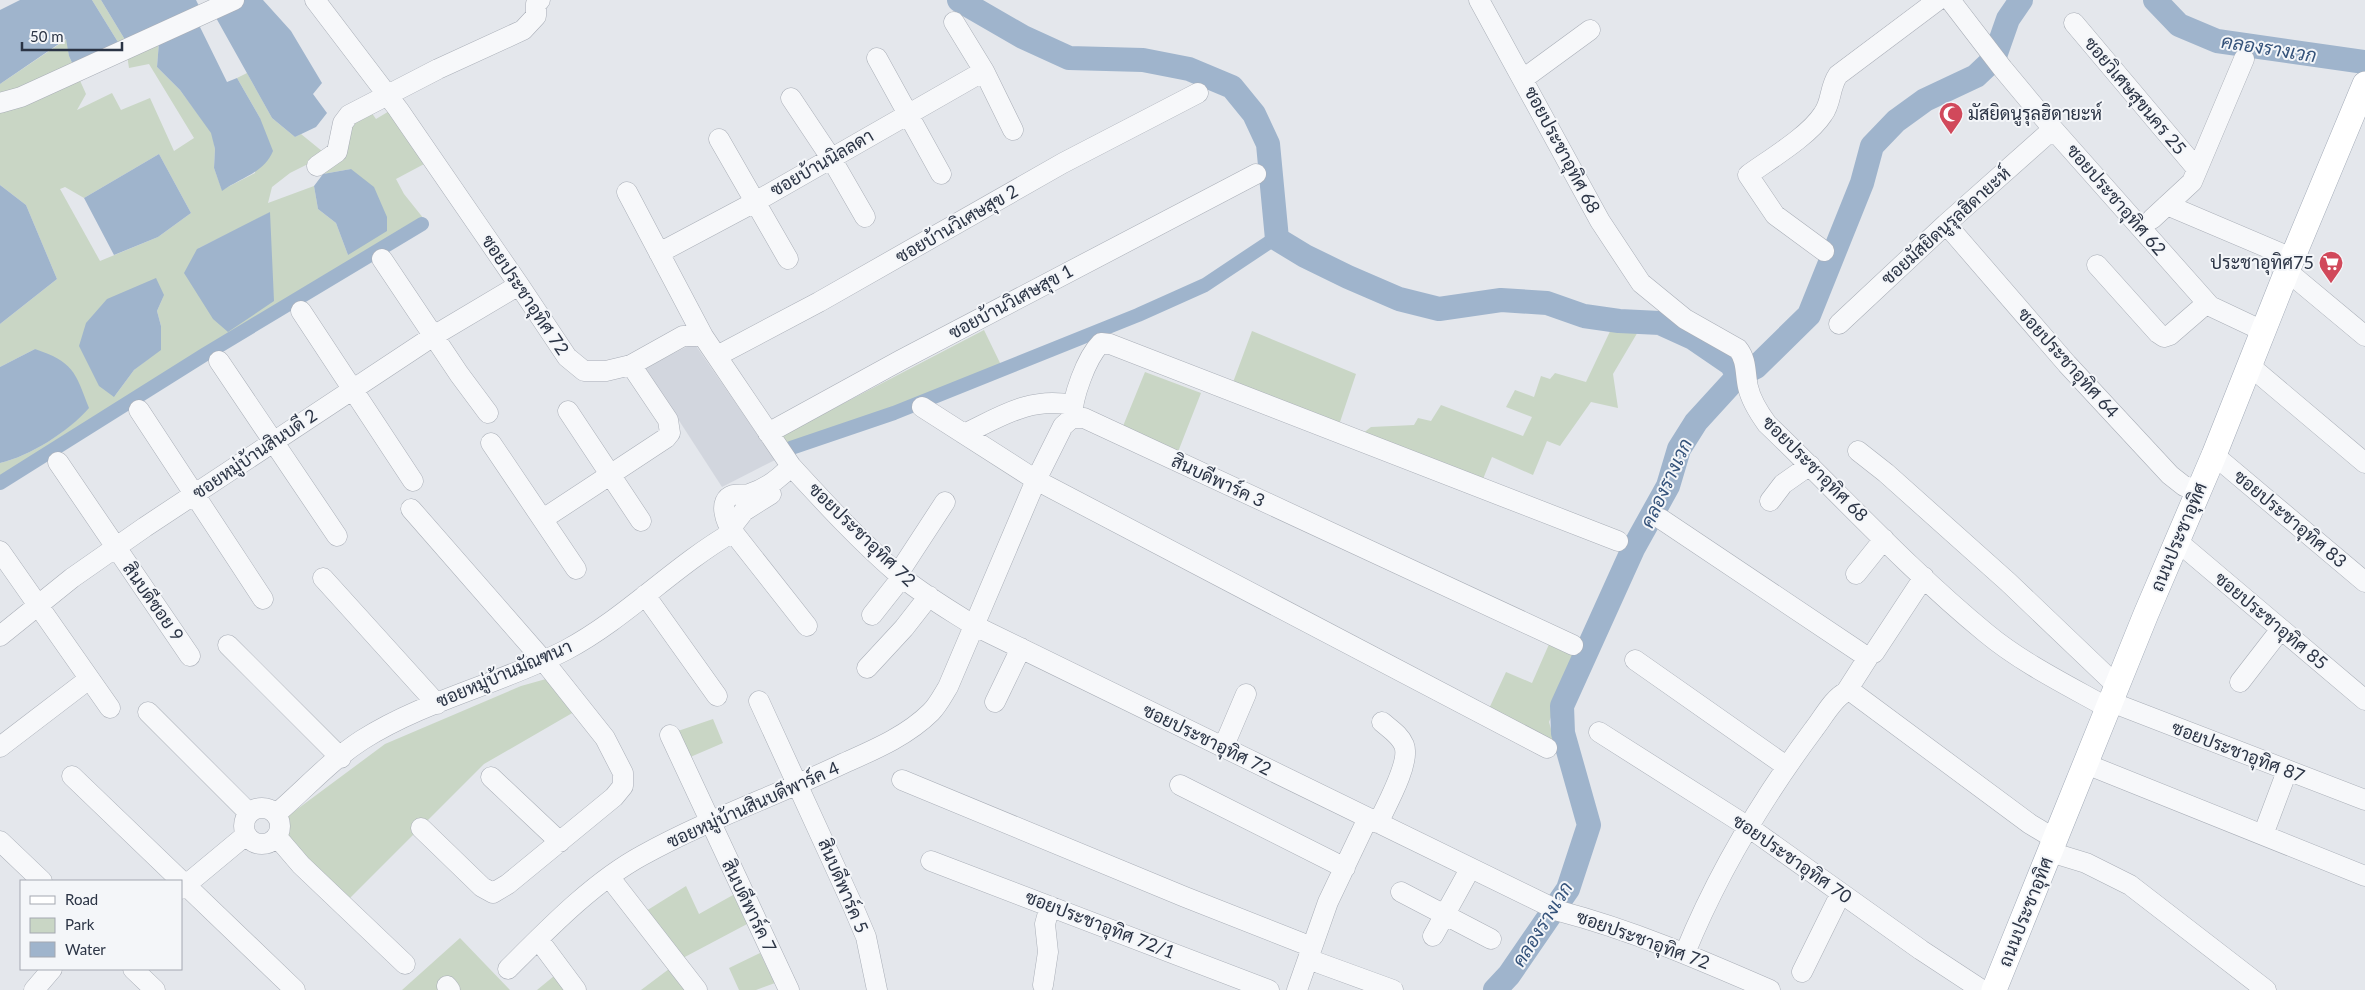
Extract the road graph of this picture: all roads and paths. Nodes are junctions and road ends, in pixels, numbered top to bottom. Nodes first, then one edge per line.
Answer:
1 (234, 0) edge
2 (315, 0) edge
3 (540, 0) edge
4 (1480, 0) edge
5 (1938, 0) edge
6 (1950, 0) edge
7 (954, 22) dead end
8 (2074, 23) dead end
9 (1590, 30) dead end
10 (877, 58) dead end
11 (2244, 59) dead end
12 (984, 71) junction
13 (1523, 79) junction
14 (2365, 84) edge
15 (1198, 93) dead end
16 (388, 96) junction
17 (792, 98) dead end
18 (0, 103) edge
19 (909, 114) junction
20 (2054, 129) junction
21 (1013, 130) dead end
22 (719, 139) dead end
23 (831, 158) junction
24 (316, 166) dead end
25 (2197, 169) junction
26 (942, 174) dead end
27 (1256, 174) dead end
28 (627, 192) dead end
29 (755, 202) junction
30 (2167, 205) junction
31 (865, 217) dead end
32 (2152, 219) dead end
33 (1946, 224) junction
34 (1824, 251) dead end
35 (659, 253) junction
36 (382, 259) dead end
37 (788, 259) dead end
38 (2097, 265) dead end
39 (2290, 265) junction
40 (519, 285) junction
41 (2207, 302) junction
42 (301, 311) dead end
43 (1840, 324) dead end
44 (2263, 331) junction
45 (435, 335) junction
46 (703, 336) junction
47 (2365, 336) edge
48 (717, 356) junction
49 (219, 361) dead end
50 (631, 365) junction
51 (2250, 366) junction
52 (352, 389) junction
53 (922, 407) dead end
54 (139, 410) dead end
55 (568, 410) dead end
56 (1072, 411) junction
57 (488, 413) dead end
58 (768, 433) junction
59 (964, 434) junction
60 (275, 441) junction
61 (491, 443) dead end
62 (1858, 451) dead end
63 (2214, 455) junction
64 (58, 462) dead end
65 (2365, 463) edge
66 (1810, 465) junction
67 (791, 466) junction
68 (610, 475) junction
69 (1036, 480) junction
70 (413, 481) dead end
71 (806, 482) junction
72 (2199, 490) junction
73 (194, 496) junction
74 (1770, 501) dead end
75 (945, 502) dead end
76 (411, 510) dead end
77 (543, 519) junction
78 (1661, 519) dead end
79 (641, 521) dead end
80 (731, 530) junction
81 (337, 536) dead end
82 (1884, 539) junction
83 (1618, 540) dead end
84 (2177, 541) junction
85 (116, 548) junction
86 (0, 551) edge
87 (576, 569) dead end
88 (1856, 574) dead end
89 (900, 575) junction
90 (1924, 577) junction
91 (323, 578) dead end
92 (2365, 582) edge
93 (645, 595) junction
94 (929, 596) junction
95 (263, 599) dead end
96 (38, 606) junction
97 (872, 615) dead end
98 (973, 625) junction
99 (807, 626) dead end
100 (2281, 629) junction
101 (0, 636) edge
102 (228, 645) dead end
103 (1573, 645) dead end
104 (1021, 648) junction
105 (190, 656) dead end
106 (1869, 656) junction
107 (543, 660) junction
108 (1635, 660) dead end
109 (867, 668) dead end
110 (89, 679) junction
111 (2240, 682) dead end
112 (1846, 692) junction
113 (1246, 694) dead end
114 (717, 696) dead end
115 (2112, 699) junction
116 (2365, 700) edge
117 (759, 701) dead end
118 (995, 702) dead end
119 (437, 704) junction
120 (110, 708) dead end
121 (148, 712) dead end
122 (1382, 722) dead end
123 (1599, 732) dead end
124 (670, 735) dead end
125 (0, 747) edge
126 (1223, 748) junction
127 (1547, 748) dead end
128 (341, 758) junction
129 (2086, 764) junction
130 (1786, 766) junction
131 (2287, 771) junction
132 (72, 776) dead end
133 (491, 776) dead end
134 (902, 780) dead end
135 (799, 785) junction
136 (1180, 785) dead end
137 (2365, 800) edge
138 (248, 813) junction
139 (276, 814) junction
140 (1373, 820) junction
141 (709, 823) junction
142 (1747, 826) junction
143 (421, 828) dead end
144 (2263, 834) junction
145 (246, 836) junction
146 (277, 837) junction
147 (0, 841) edge
148 (560, 842) junction
149 (2053, 845) junction
150 (931, 861) dead end
151 (1345, 868) junction
152 (1470, 869) junction
153 (2365, 876) edge
154 (610, 878) junction
155 (41, 880) edge
156 (177, 880) edge
157 (184, 887) edge
158 (1401, 892) dead end
159 (1841, 893) junction
160 (1050, 906) junction
161 (1445, 915) junction
162 (1433, 936) dead end
163 (538, 939) junction
164 (1491, 940) dead end
165 (1310, 953) junction
166 (1685, 953) junction
167 (405, 964) dead end
168 (51, 970) edge
169 (134, 970) edge
170 (508, 970) dead end
171 (1802, 972) dead end
172 (1043, 985) dead end
173 (1259, 988) edge
174 (34, 990) edge
175 (155, 990) edge
176 (295, 990) edge
177 (576, 990) edge
178 (697, 990) edge
179 (789, 990) edge
180 (877, 990) edge
181 (1297, 990) edge
182 (1393, 990) edge
183 (1770, 990) edge
184 (1982, 990) edge
185 (1994, 990) edge
186 (2266, 990) edge

1 - 18 street
2 - 16 street, ซอยประชาอุทิศ 72
3 - 16 street
4 - 13 street, ซอยประชาอุทิศ 68
5 - 34 street
6 - 20 street, ซอยประชาอุทิศ 62
7 - 12 street
8 - 25 street, ซอยวิเศษสุขนคร 25
9 - 13 street
10 - 19 street
11 - 25 street, ซอยวิเศษสุขนคร 25
12 - 19 street, ซอยบ้านนิลลดา
12 - 21 street
13 - 66 street, ซอยประชาอุทิศ 68
14 - 39 main road, ถนนประชาอุทิศ
15 - 48 street, ซอยบ้านวิเศษสุข 2
16 - 24 street
16 - 40 street, ซอยประชาอุทิศ 72
17 - 23 street
19 - 23 street, ซอยบ้านนิลลดา
19 - 26 street
20 - 33 street, ซอยมัสยิดนูรุลฮิดายะห์
20 - 41 street, ซอยประชาอุทิศ 62
22 - 29 street
23 - 29 street, ซอยบ้านนิลลดา
23 - 31 street
25 - 30 street, ซอยวิเศษสุขนคร 25
27 - 58 street, ซอยบ้านวิเศษสุข 1
28 - 35 street
29 - 35 street, ซอยบ้านนิลลดา
29 - 37 street
30 - 32 street, ซอยวิเศษสุขนคร 25
30 - 39 street
33 - 43 street, ซอยมัสยิดนูรุลฮิดายะห์
33 - 72 street, ซอยประชาอุทิศ 64
35 - 46 street
36 - 45 street
38 - 41 street
39 - 44 main road, ถนนประชาอุทิศ
39 - 47 street
40 - 45 street, ซอยหมู่บ้านสินบดี 2
40 - 50 street, ซอยประชาอุทิศ 72
41 - 44 street, ซอยประชาอุทิศ 62
42 - 52 street
44 - 51 main road, ถนนประชาอุทิศ
45 - 52 street, ซอยหมู่บ้านสินบดี 2
45 - 57 street
46 - 48 street, ซอยประชาอุทิศ 72
46 - 50 street, ซอยประชาอุทิศ 72
48 - 58 street, ซอยประชาอุทิศ 72
49 - 60 street
50 - 68 street
51 - 63 main road, ถนนประชาอุทิศ
51 - 65 street
52 - 60 street, ซอยหมู่บ้านสินบดี 2
52 - 70 street
53 - 59 street
54 - 73 street
55 - 68 street
56 - 59 street, สินบดีพาร์ค 3
56 - 69 street
56 - 83 street
56 - 103 street, สินบดีพาร์ค 3
58 - 67 street, ซอยประชาอุทิศ 72
59 - 69 street
60 - 73 street, ซอยหมู่บ้านสินบดี 2
60 - 81 street
61 - 77 street
62 - 115 street
63 - 72 main road, ถนนประชาอุทิศ
63 - 92 street, ซอยประชาอุทิศ 83
64 - 85 street, สินบดีซอย 9
66 - 74 street
66 - 82 street, ซอยประชาอุทิศ 68
67 - 71 street, ซอยประชาอุทิศ 72
67 - 80 street
68 - 77 street
68 - 79 street
69 - 98 street
69 - 127 street
71 - 80 street, ซอยหมู่บ้านมัณฑนา
71 - 89 street, ซอยประชาอุทิศ 72
72 - 84 main road, ถนนประชาอุทิศ
73 - 85 street, ซอยหมู่บ้านสินบดี 2
73 - 95 street
75 - 89 street
76 - 107 street
77 - 87 street
78 - 106 street
80 - 93 street, ซอยหมู่บ้านมัณฑนา
80 - 99 street
82 - 88 street
82 - 90 street, ซอยประชาอุทิศ 68
84 - 100 street, ซอยประชาอุทิศ 85
84 - 115 main road, ถนนประชาอุทิศ
85 - 96 street, ซอยหมู่บ้านสินบดี 2
85 - 105 street, สินบดีซอย 9
86 - 96 street
89 - 94 street, ซอยประชาอุทิศ 72
89 - 97 street
90 - 106 street
90 - 115 street, ซอยประชาอุทิศ 68
91 - 119 street
93 - 107 street, ซอยหมู่บ้านมัณฑนา
93 - 114 street
94 - 98 street, ซอยประชาอุทิศ 72
94 - 109 street
96 - 101 street, ซอยหมู่บ้านสินบดี 2
96 - 110 street
98 - 104 street, ซอยประชาอุทิศ 72
98 - 135 street, ซอยหมู่บ้านสินบดีพาร์ค 4
100 - 111 street
100 - 116 street, ซอยประชาอุทิศ 85
102 - 128 street
104 - 118 street
104 - 126 street, ซอยประชาอุทิศ 72
106 - 112 street
107 - 119 street, ซอยหมู่บ้านมัณฑนา
107 - 148 street
108 - 130 street
110 - 120 street
110 - 125 street
112 - 130 street
112 - 149 street
113 - 126 street
115 - 129 main road, ถนนประชาอุทิศ
115 - 131 street, ซอยประชาอุทิศ 87
117 - 135 street, สินบดีพาร์ค 5
119 - 128 street, ซอยหมู่บ้านมัณฑนา
121 - 138 street
122 - 140 street
123 - 142 street, ซอยประชาอุทิศ 70
124 - 141 street, สินบดีพาร์ค 7
126 - 140 street, ซอยประชาอุทิศ 72
128 - 139 street, ซอยหมู่บ้านมัณฑนา
129 - 144 street
129 - 149 main road, ถนนประชาอุทิศ
130 - 142 street
131 - 137 street, ซอยประชาอุทิศ 87
131 - 144 street
132 - 156 street
133 - 148 street
134 - 165 street
135 - 141 street, ซอยหมู่บ้านสินบดีพาร์ค 4
135 - 180 street, สินบดีพาร์ค 5
136 - 151 street
138 - 139 street
138 - 145 street
139 - 146 street
140 - 151 street
140 - 152 street, ซอยประชาอุทิศ 72
141 - 154 street, ซอยหมู่บ้านสินบดีพาร์ค 4
141 - 179 street, สินบดีพาร์ค 7
142 - 159 street, ซอยประชาอุทิศ 70
142 - 166 street
143 - 148 street
144 - 153 street
145 - 146 street
145 - 157 street
146 - 167 street
147 - 155 street
149 - 185 main road, ถนนประชาอุทิศ
149 - 186 street
150 - 160 street, ซอยประชาอุทิศ 72/1
151 - 165 street
152 - 161 street
152 - 166 street, ซอยประชาอุทิศ 72
154 - 163 street, ซอยหมู่บ้านสินบดีพาร์ค 4
154 - 178 street
157 - 176 street
158 - 161 street
159 - 171 street
159 - 184 street, ซอยประชาอุทิศ 70
160 - 172 street
160 - 173 street, ซอยประชาอุทิศ 72/1
161 - 162 street
161 - 164 street
163 - 170 street, ซอยหมู่บ้านสินบดีพาร์ค 4
163 - 177 street
165 - 181 street
165 - 182 street
166 - 183 street, ซอยประชาอุทิศ 72
168 - 174 street
169 - 175 street

